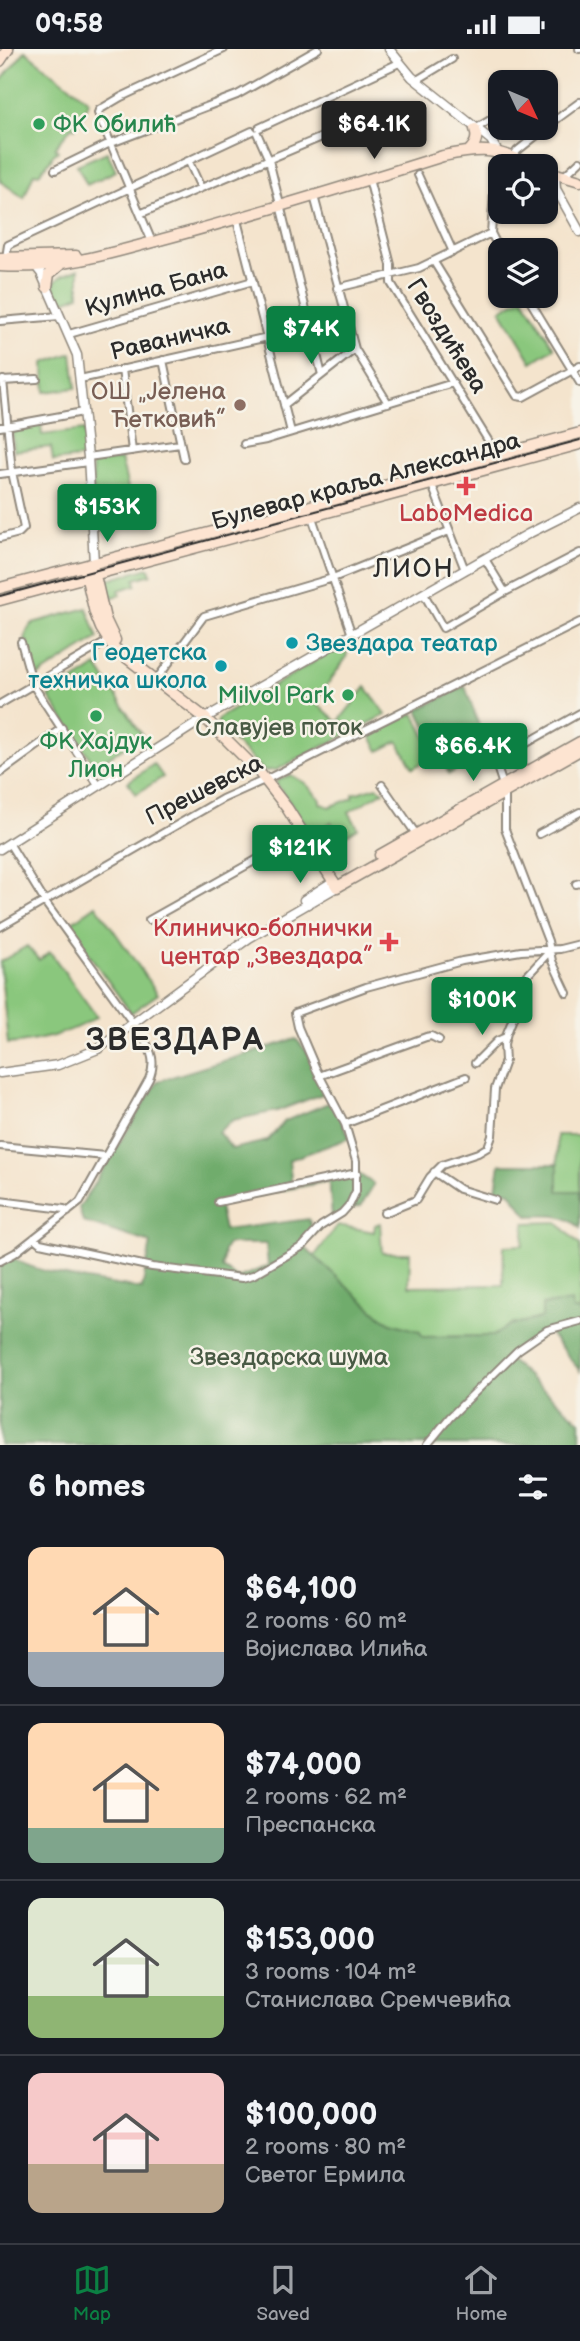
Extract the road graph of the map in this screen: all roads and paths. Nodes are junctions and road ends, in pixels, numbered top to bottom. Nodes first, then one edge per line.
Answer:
1 (8, 49) edge
2 (224, 49) edge
3 (318, 49) edge
4 (389, 49) edge
5 (305, 52) edge
6 (452, 59) dead end
7 (0, 61) edge
8 (399, 63) junction
9 (417, 80) junction
10 (580, 102) edge
11 (374, 115) dead end
12 (558, 119) edge
13 (488, 122) edge
14 (477, 130) junction
15 (256, 131) junction
16 (531, 140) edge
17 (112, 145) junction
18 (469, 151) junction
19 (497, 151) junction
20 (505, 154) edge
21 (515, 154) edge
22 (269, 159) junction
23 (580, 161) edge
24 (189, 162) junction
25 (55, 170) dead end
26 (558, 172) edge
27 (418, 175) dead end
28 (558, 175) edge
29 (369, 179) junction
30 (580, 181) edge
31 (201, 188) junction
32 (132, 189) junction
33 (558, 194) edge
34 (314, 196) junction
35 (281, 207) junction
36 (142, 213) junction
37 (237, 220) junction
38 (580, 232) edge
39 (491, 233) junction
40 (494, 238) edge
41 (152, 242) junction
42 (453, 252) junction
43 (94, 256) junction
44 (25, 259) junction
45 (2, 261) edge
46 (434, 262) junction
47 (60, 265) junction
48 (37, 267) junction
49 (391, 275) junction
50 (253, 281) junction
51 (47, 287) junction
52 (337, 288) junction
53 (534, 308) edge
54 (60, 316) junction
55 (0, 321) edge
56 (69, 334) junction
57 (268, 337) junction
58 (355, 349) junction
59 (163, 360) junction
60 (580, 366) edge
61 (122, 369) junction
62 (572, 371) junction
63 (322, 375) junction
64 (37, 379) dead end
65 (80, 379) junction
66 (2, 381) edge
67 (453, 383) junction
68 (580, 383) edge
69 (388, 403) junction
70 (284, 405) junction
71 (83, 412) junction
72 (3, 427) edge
73 (291, 432) junction
74 (580, 433) edge
75 (180, 444) junction
76 (244, 444) dead end
77 (580, 444) edge
78 (132, 451) junction
79 (497, 455) junction
80 (88, 460) junction
81 (184, 460) dead end
82 (504, 465) junction
83 (12, 472) junction
84 (0, 474) edge
85 (432, 485) junction
86 (580, 508) edge
87 (312, 517) junction
88 (449, 531) junction
89 (0, 538) edge
90 (580, 553) edge
91 (485, 559) junction
92 (89, 565) junction
93 (465, 570) junction
94 (91, 577) junction
95 (333, 578) junction
96 (0, 588) edge
97 (506, 591) junction
98 (424, 594) junction
99 (0, 600) edge
100 (580, 622) edge
101 (352, 635) junction
102 (108, 641) junction
103 (21, 642) dead end
104 (128, 659) junction
105 (156, 680) junction
106 (33, 684) junction
107 (0, 704) edge
108 (580, 713) edge
109 (205, 718) junction
110 (62, 728) junction
111 (580, 742) edge
112 (580, 750) edge
113 (0, 773) edge
114 (265, 779) junction
115 (382, 785) dead end
116 (99, 786) junction
117 (504, 787) junction
118 (580, 812) edge
119 (303, 833) junction
120 (416, 834) junction
121 (539, 834) dead end
122 (4, 844) edge
123 (335, 884) junction
124 (44, 901) junction
125 (149, 920) dead end
126 (0, 927) edge
127 (580, 944) edge
128 (550, 950) junction
129 (522, 987) junction
130 (567, 993) dead end
131 (442, 1011) dead end
132 (134, 1025) junction
133 (506, 1037) junction
134 (439, 1040) dead end
135 (475, 1063) dead end
136 (0, 1073) edge
137 (319, 1076) junction
138 (466, 1077) dead end
139 (345, 1124) junction
140 (0, 1146) edge
141 (105, 1156) junction
142 (434, 1172) junction
143 (357, 1173) junction
144 (495, 1200) dead end
145 (0, 1201) edge
146 (218, 1202) dead end
147 (68, 1212) junction
148 (384, 1213) dead end
149 (34, 1238) junction
150 (0, 1261) edge
151 (580, 1321) edge
152 (427, 1445) edge

1 - 7 main road
2 - 17 street
3 - 5 street
4 - 8 street
5 - 17 street
6 - 9 street
8 - 9 street
8 - 15 street
9 - 14 street
10 - 12 street
11 - 22 street
13 - 14 street
14 - 18 main road
14 - 19 street
15 - 22 street
15 - 24 street
16 - 21 street
17 - 25 street
17 - 32 street
18 - 19 main road
18 - 29 main road
19 - 20 main road
19 - 39 street
22 - 31 street
22 - 35 street
23 - 26 street
24 - 31 street
24 - 32 street
27 - 42 street
28 - 30 main road
29 - 34 main road
29 - 49 street, Гвоздићева
31 - 36 street
32 - 36 street
32 - 45 street
33 - 38 street
34 - 35 main road
34 - 52 street
35 - 37 main road
35 - 63 street
36 - 41 street
37 - 41 main road
37 - 50 street
39 - 40 street
39 - 42 street
41 - 43 main road
42 - 46 street
43 - 44 main road
43 - 47 main road
44 - 45 main road
44 - 48 street
45 - 48 main road
46 - 49 street
46 - 62 street
47 - 48 main road
47 - 51 main road
48 - 51 street
49 - 52 street
49 - 67 street, Гвоздићева
50 - 56 street, Кулина Бана
50 - 57 street
51 - 54 street
52 - 58 street
53 - 62 street
54 - 55 street
54 - 56 street
56 - 65 street
57 - 59 street, Раваничка
57 - 70 street
58 - 63 street
58 - 69 street
59 - 61 street, Раваничка
59 - 75 street
60 - 62 street
61 - 65 street, Раваничка
61 - 78 street
62 - 68 street
63 - 70 street
64 - 66 street
65 - 71 street
66 - 72 street
67 - 69 street
67 - 79 street, Гвоздићева
69 - 73 street
70 - 73 street
71 - 72 street
71 - 80 street
72 - 83 street
73 - 76 street
74 - 79 main road, Булевар краља Александра
75 - 78 street
75 - 81 street
77 - 82 main road, Булевар краља Александра
78 - 80 street
79 - 82 street, Гвоздићева
79 - 92 main road, Булевар краља Александра
80 - 83 street
80 - 92 street
82 - 85 main road, Булевар краља Александра
83 - 84 street
83 - 89 street
85 - 87 main road, Булевар краља Александра
85 - 88 street
86 - 91 street
87 - 94 main road, Булевар краља Александра
87 - 95 street
88 - 93 street
88 - 95 street
90 - 97 street
91 - 93 street
91 - 97 street
92 - 94 main road
92 - 96 main road, Булевар краља Александра
93 - 98 street
94 - 99 main road, Булевар краља Александра
94 - 102 main road
94 - 104 main road
95 - 101 street
95 - 105 street
97 - 98 street
98 - 101 street
100 - 114 street, Прешевска
101 - 109 street
102 - 104 main road
102 - 106 street
103 - 106 street
104 - 105 main road
105 - 109 main road
106 - 107 street
106 - 110 street
108 - 117 street
109 - 114 main road
109 - 116 street
110 - 113 street
110 - 116 street
111 - 117 main road
112 - 117 main road
114 - 119 main road
114 - 124 street, Прешевска
115 - 120 street
116 - 122 street
117 - 120 main road
117 - 123 main road
117 - 128 street
118 - 121 street
119 - 123 main road
119 - 125 street
120 - 123 main road
122 - 124 street
123 - 132 street
124 - 126 street, Прешевска
124 - 132 street
127 - 128 street
128 - 129 street
128 - 130 street
128 - 137 street
129 - 131 street
129 - 133 street
132 - 136 street
132 - 141 street
133 - 135 street
133 - 142 street
134 - 137 street
137 - 139 street
138 - 139 street
139 - 143 street
140 - 141 street
141 - 147 street
142 - 144 street
142 - 148 street
143 - 146 street
143 - 149 street
145 - 147 street
147 - 149 street
149 - 150 street
151 - 152 street

